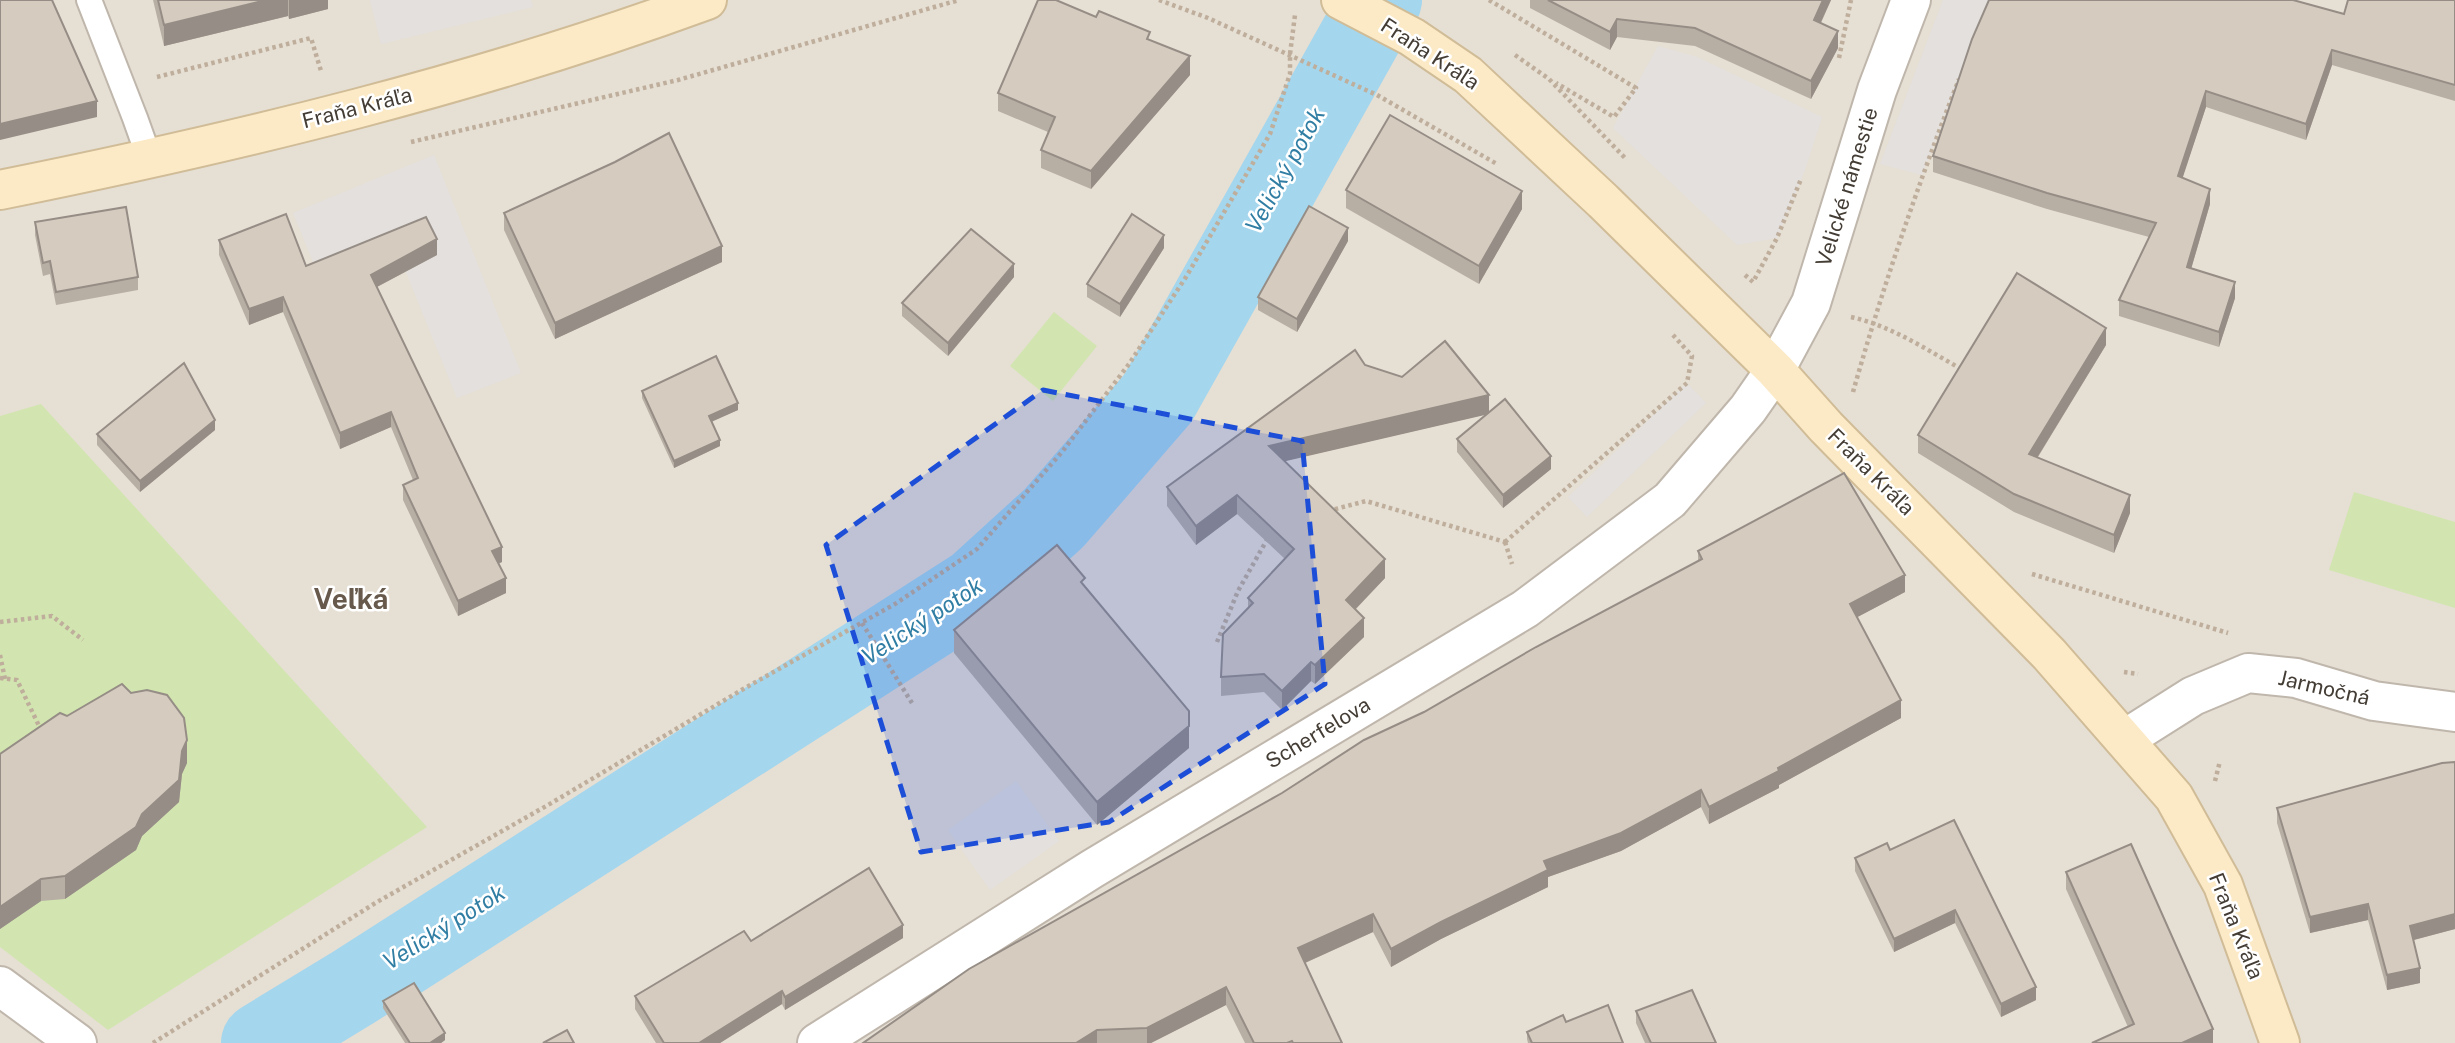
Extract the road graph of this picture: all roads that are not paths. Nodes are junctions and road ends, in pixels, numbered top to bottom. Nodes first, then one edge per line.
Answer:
1 (89, 0) edge
2 (707, 0) edge
3 (1341, 0) edge
4 (1911, 0) edge
5 (150, 160) junction
6 (0, 190) edge
7 (1775, 370) junction
8 (2455, 712) edge
9 (2125, 739) junction
10 (0, 986) edge
11 (77, 1043) edge
12 (817, 1043) edge
13 (2280, 1043) edge

1 - 5 lane
2 - 5 street, Fraňa Kráľa
3 - 7 street, Fraňa Kráľa
4 - 7 street, Velické námestie
5 - 6 street, Fraňa Kráľa
7 - 9 street, Fraňa Kráľa
7 - 12 street, Scherfelova
8 - 9 street, Jarmočná
9 - 13 street, Fraňa Kráľa
10 - 11 street

